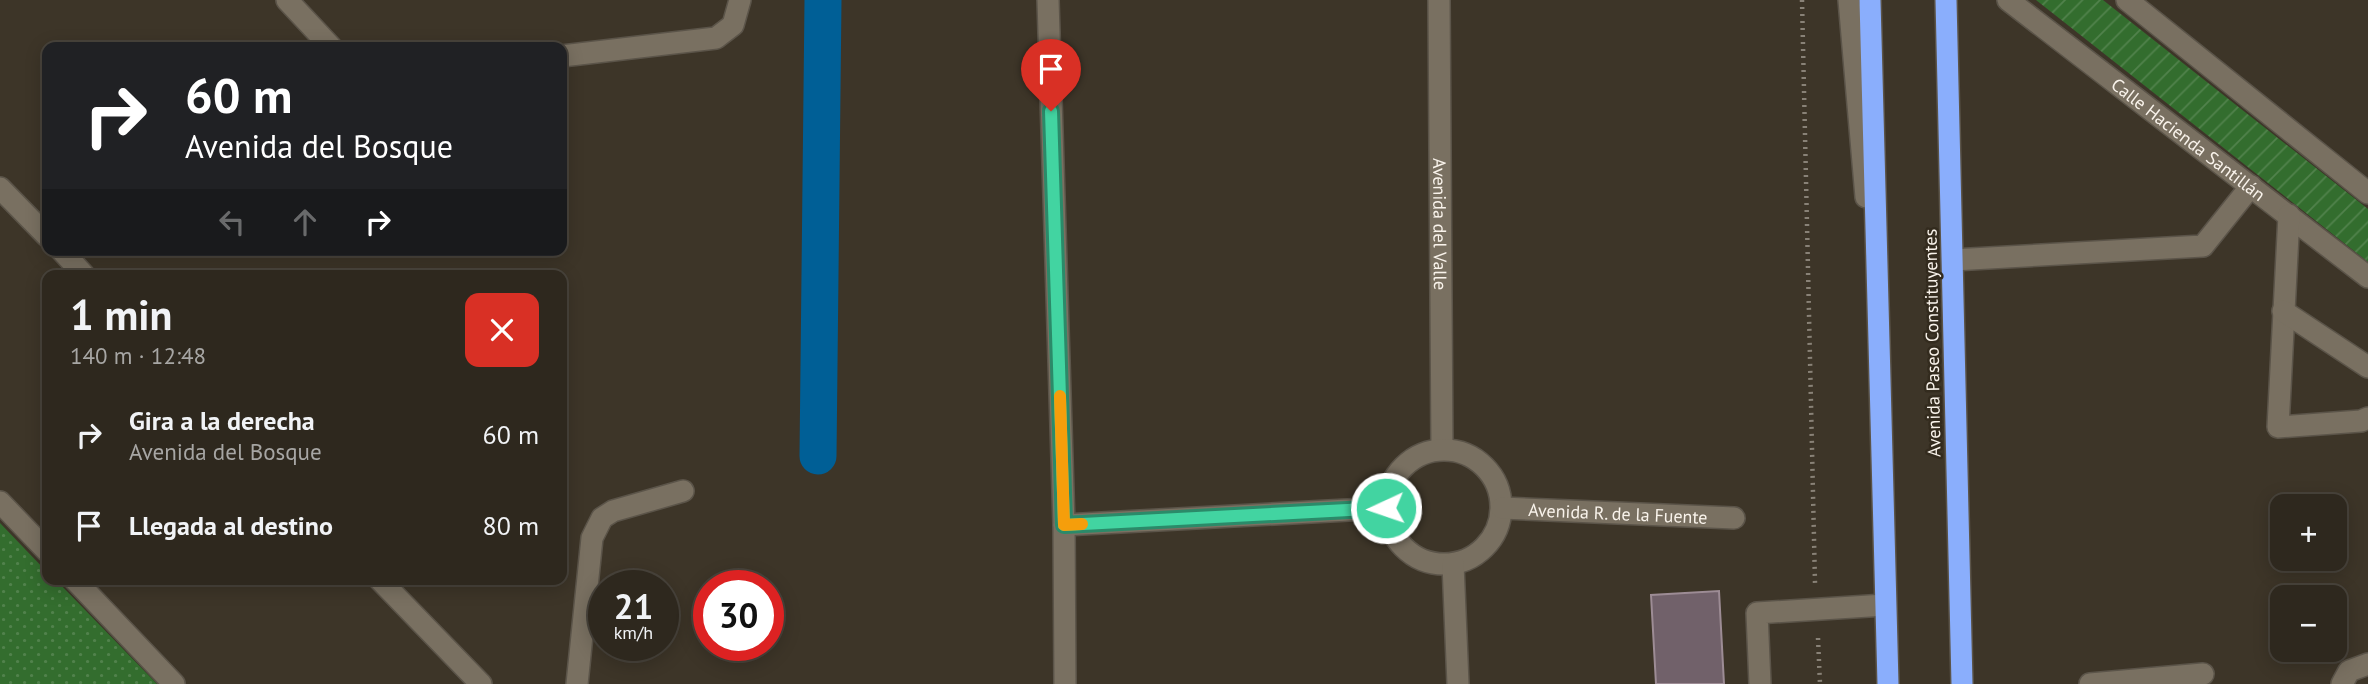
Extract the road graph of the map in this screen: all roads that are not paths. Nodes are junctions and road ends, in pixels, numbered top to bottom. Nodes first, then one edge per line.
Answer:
1 (287, 0) edge
2 (1048, 0) edge
3 (1439, 0) edge
4 (1849, 0) edge
5 (1870, 0) edge
6 (1945, 0) edge
7 (2008, 0) edge
8 (2127, 0) edge
9 (738, 8) edge
10 (326, 42) edge
11 (567, 54) edge
12 (2251, 186) junction
13 (0, 188) edge
14 (2368, 193) edge
15 (2289, 215) junction
16 (42, 231) edge
17 (67, 256) edge
18 (1953, 260) junction
19 (79, 270) edge
20 (2368, 277) edge
21 (1875, 297) junction
22 (2283, 312) junction
23 (2368, 367) edge
24 (2368, 418) edge
25 (1442, 449) junction
26 (683, 491) dead end
27 (0, 502) edge
28 (1386, 508) junction
29 (1502, 508) junction
30 (1734, 518) dead end
31 (1064, 525) junction
32 (42, 546) edge
33 (1453, 564) junction
34 (80, 585) edge
35 (385, 585) edge
36 (1885, 605) junction
37 (2368, 664) edge
38 (2203, 674) dead end
39 (174, 684) edge
40 (481, 684) edge
41 (577, 684) edge
42 (1065, 684) edge
43 (1458, 684) edge
44 (1760, 684) edge
45 (1888, 684) edge
46 (1962, 684) edge
47 (2090, 684) edge
48 (2342, 684) edge

1 - 10 street
2 - 31 street
3 - 25 street, Avenida del Valle
4 - 21 street
5 - 21 highway
6 - 18 highway, Avenida Paseo Constituyentes
7 - 12 street, Calle Hacienda Santillán
8 - 14 street
9 - 11 street
12 - 15 street, Calle Hacienda Santillán
12 - 18 street
13 - 16 street
15 - 20 street, Calle Hacienda Santillán
15 - 22 street
17 - 19 street
18 - 46 highway, Avenida Paseo Constituyentes
21 - 36 highway
22 - 23 street
22 - 24 street
25 - 28 street
25 - 29 street
26 - 41 street
27 - 32 street
28 - 31 street
28 - 33 street
29 - 30 street, Avenida R. de la Fuente
29 - 33 street
31 - 42 street
33 - 43 street
34 - 39 street
35 - 40 street
36 - 44 street
36 - 45 highway
37 - 48 street
38 - 47 street

